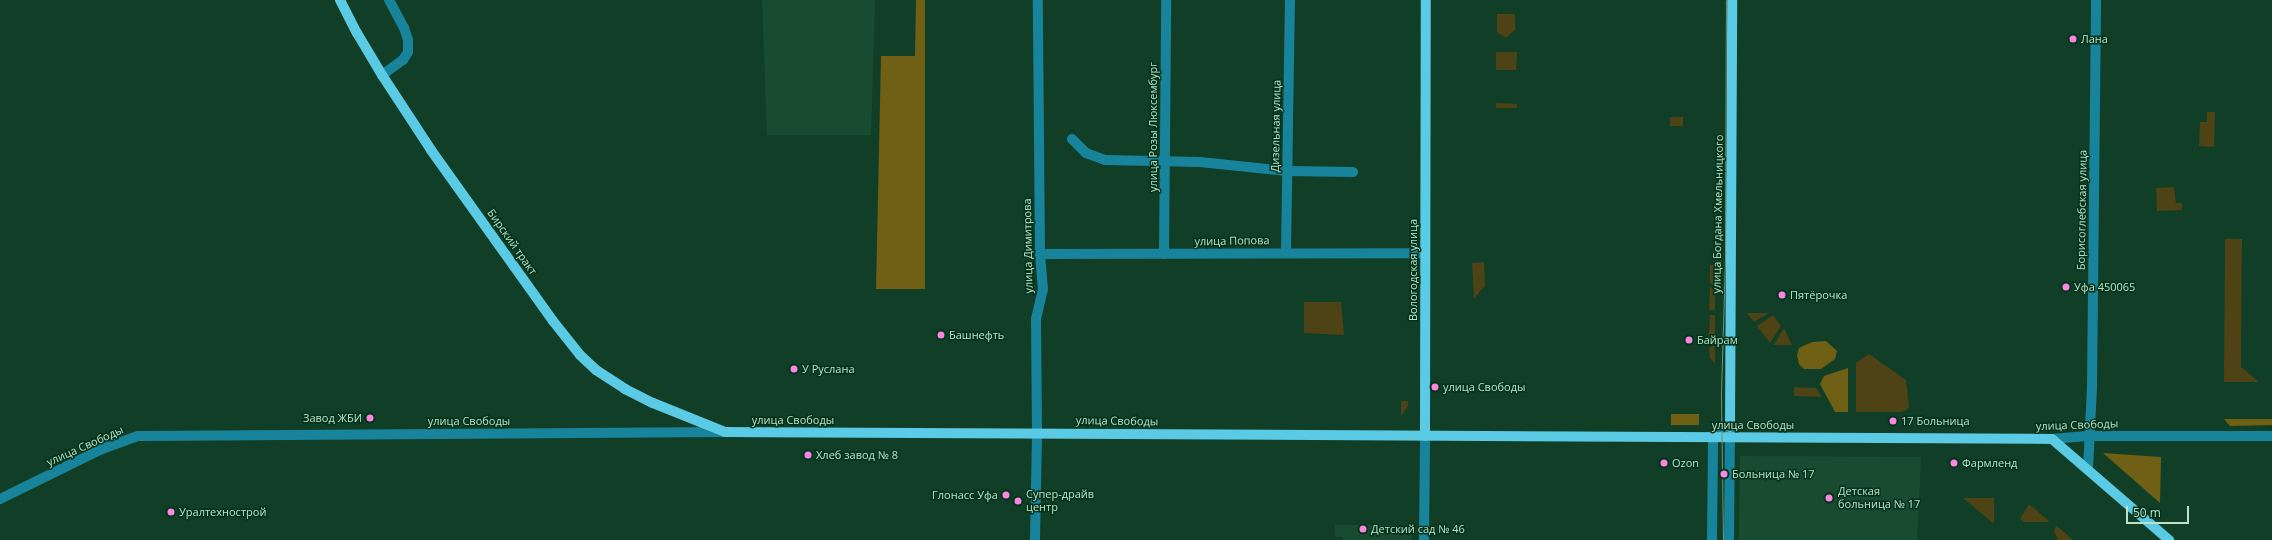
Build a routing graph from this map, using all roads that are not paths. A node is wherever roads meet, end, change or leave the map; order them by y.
1 (340, 0) edge
2 (389, 0) edge
3 (1038, 0) edge
4 (1166, 0) edge
5 (1290, 0) edge
6 (1426, 0) edge
7 (1732, 0) edge
8 (2096, 0) edge
9 (382, 74) junction
10 (1072, 140) dead end
11 (1165, 162) junction
12 (1287, 171) junction
13 (1353, 172) dead end
14 (1286, 252) junction
15 (1425, 253) junction
16 (1040, 254) junction
17 (1164, 254) junction
18 (725, 432) junction
19 (1037, 432) junction
20 (1730, 432) junction
21 (1425, 436) junction
22 (2090, 436) junction
23 (2272, 436) edge
24 (1713, 437) junction
25 (2052, 439) junction
26 (2088, 469) junction
27 (0, 499) edge
28 (1035, 540) edge
29 (1424, 540) edge
30 (1712, 540) edge
31 (1729, 540) edge
32 (2169, 540) edge

1 - 9 main road, Бирский тракт
2 - 9 street
3 - 16 street, улица Димитрова
4 - 11 street, улица Розы Люксембург
5 - 12 street, Дизельная улица
6 - 15 main road, Вологодская улица
7 - 20 main road, улица Богдана Хмельницкого
8 - 22 street, Борисоглебская улица
9 - 18 main road, Бирский тракт
10 - 11 street
11 - 12 street
11 - 17 street, улица Розы Люксембург
12 - 13 street
12 - 14 street, Дизельная улица
14 - 15 street, улица Попова
14 - 17 street, улица Попова
15 - 21 main road, Вологодская улица
16 - 17 street, улица Попова
16 - 19 street, улица Димитрова
18 - 19 main road, улица Свободы
18 - 27 street, улица Свободы
19 - 21 main road, улица Свободы
19 - 28 street, улица Димитрова
20 - 24 street
20 - 25 main road, улица Свободы
20 - 31 street
21 - 24 main road, улица Свободы
21 - 29 street, Вологодская улица
22 - 23 street, улица Свободы
22 - 25 street, улица Свободы
22 - 26 street, Борисоглебская улица
24 - 30 street
25 - 26 main road
26 - 32 main road

